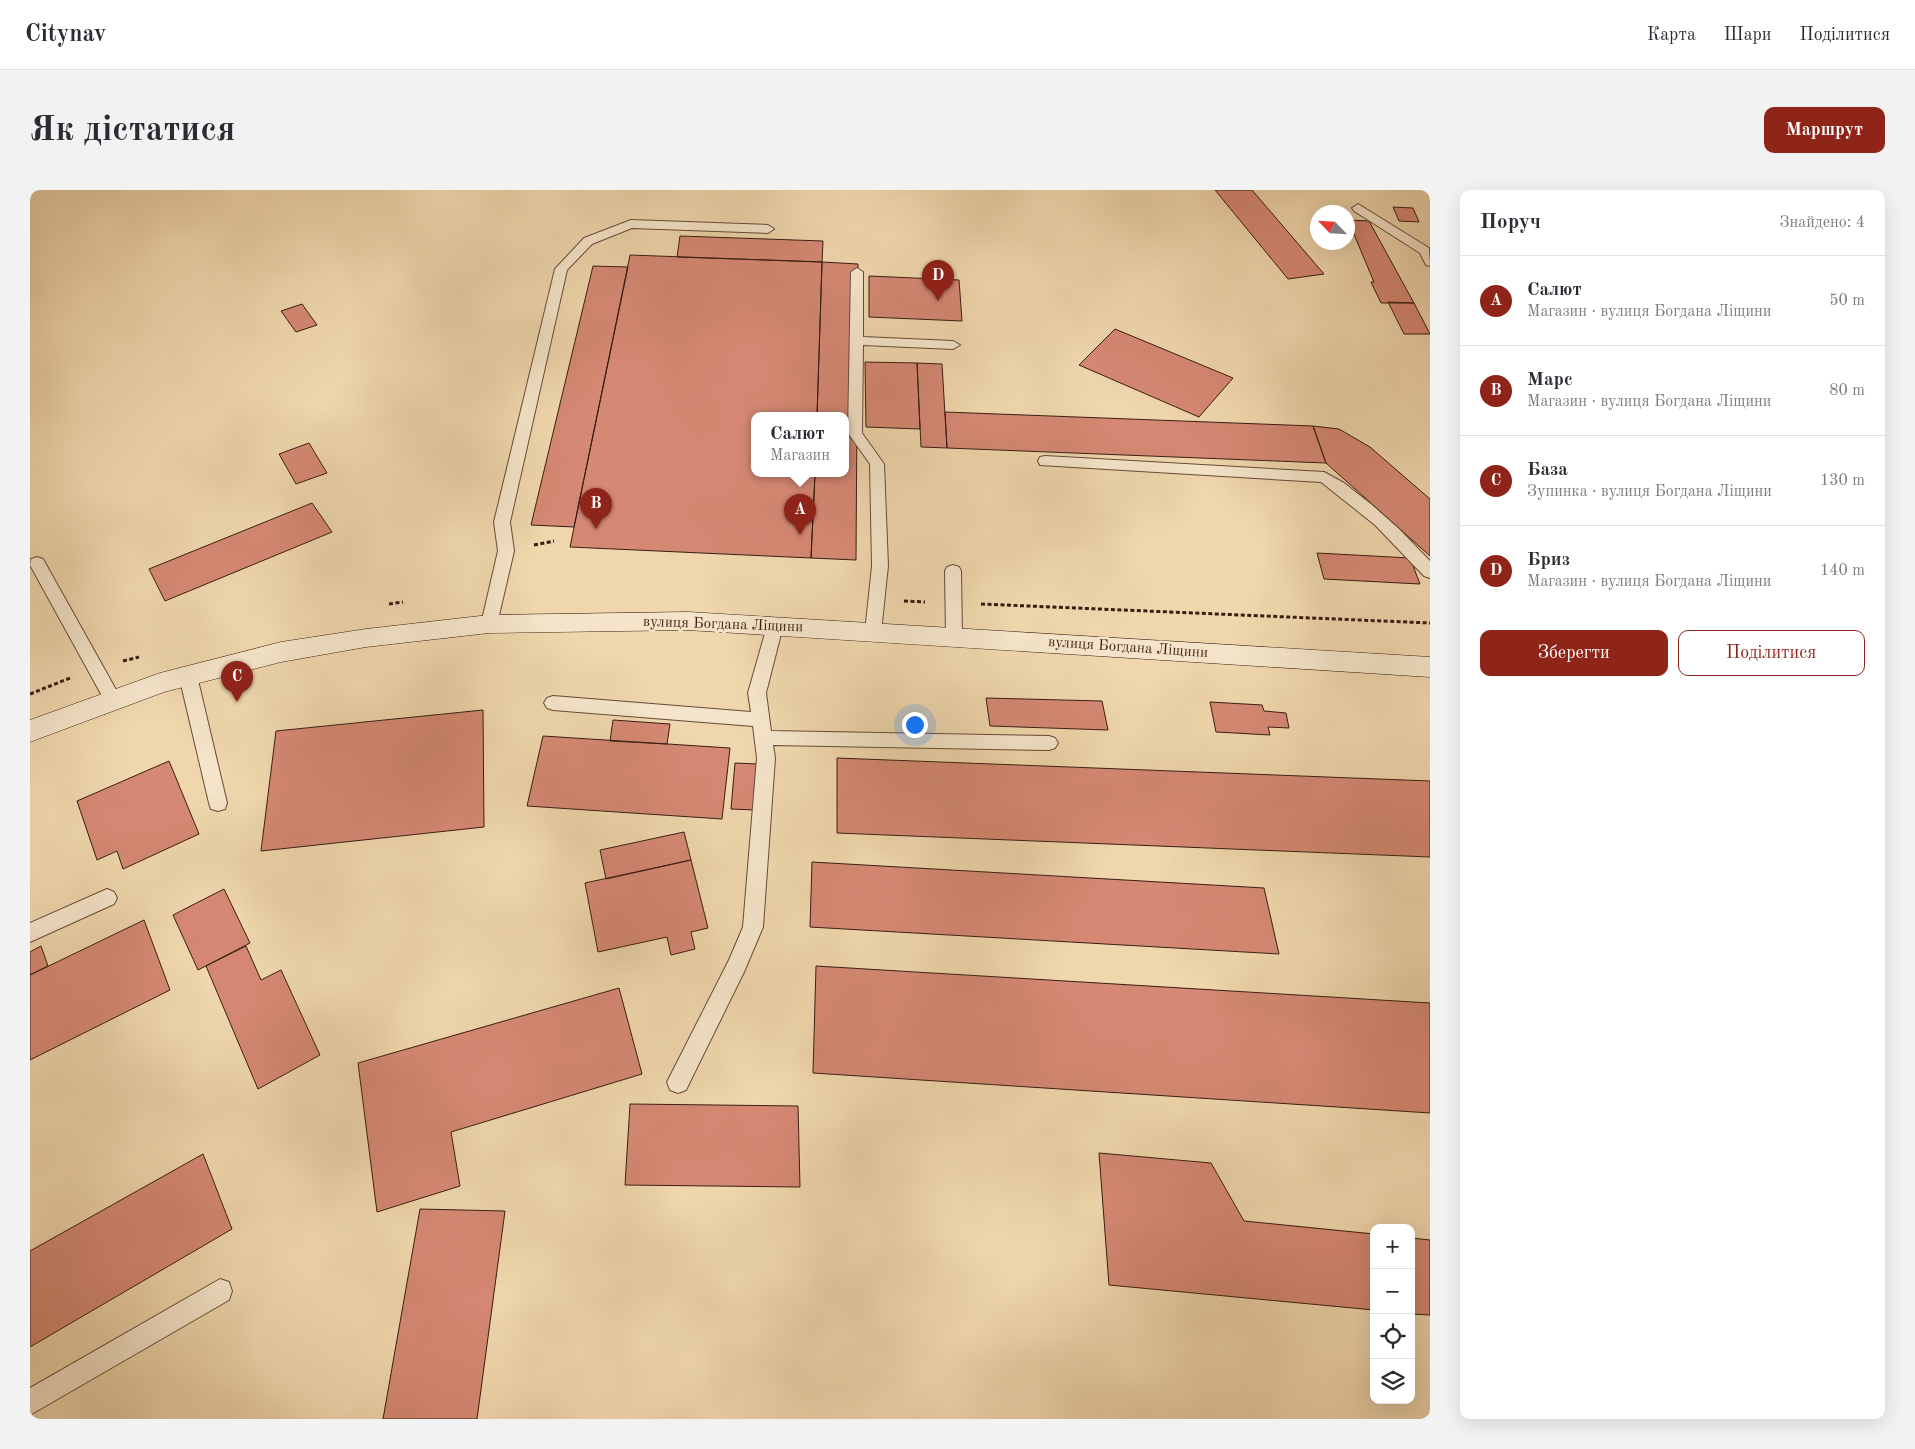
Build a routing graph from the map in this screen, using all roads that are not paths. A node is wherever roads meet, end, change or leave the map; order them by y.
1 (1358, 208) dead end
2 (768, 229) dead end
3 (1430, 262) edge
4 (857, 272) dead end
5 (856, 341) junction
6 (953, 345) dead end
7 (1045, 462) dead end
8 (37, 563) dead end
9 (953, 572) dead end
10 (1430, 572) edge
11 (489, 624) junction
12 (775, 626) junction
13 (873, 632) junction
14 (954, 637) junction
15 (1430, 667) edge
16 (188, 676) junction
17 (114, 700) junction
18 (553, 703) dead end
19 (762, 729) junction
20 (30, 731) edge
21 (1049, 743) dead end
22 (218, 803) dead end
23 (108, 898) dead end
24 (30, 934) edge
25 (678, 1082) dead end
26 (220, 1291) dead end
27 (30, 1402) edge

1 - 3 lane
2 - 11 lane
4 - 5 lane
5 - 6 lane
5 - 13 lane
7 - 10 lane
8 - 17 lane
9 - 14 lane
11 - 12 main road, вулиця Богдана Ліщини
11 - 16 main road, вулиця Богдана Ліщини
12 - 13 main road, вулиця Богдана Ліщини
12 - 19 lane
13 - 14 main road, вулиця Богдана Ліщини
14 - 15 main road, вулиця Богдана Ліщини
16 - 17 main road, вулиця Богдана Ліщини
16 - 22 lane
17 - 20 main road, вулиця Богдана Ліщини
18 - 19 lane
19 - 21 lane
19 - 25 lane
23 - 24 lane
26 - 27 lane

